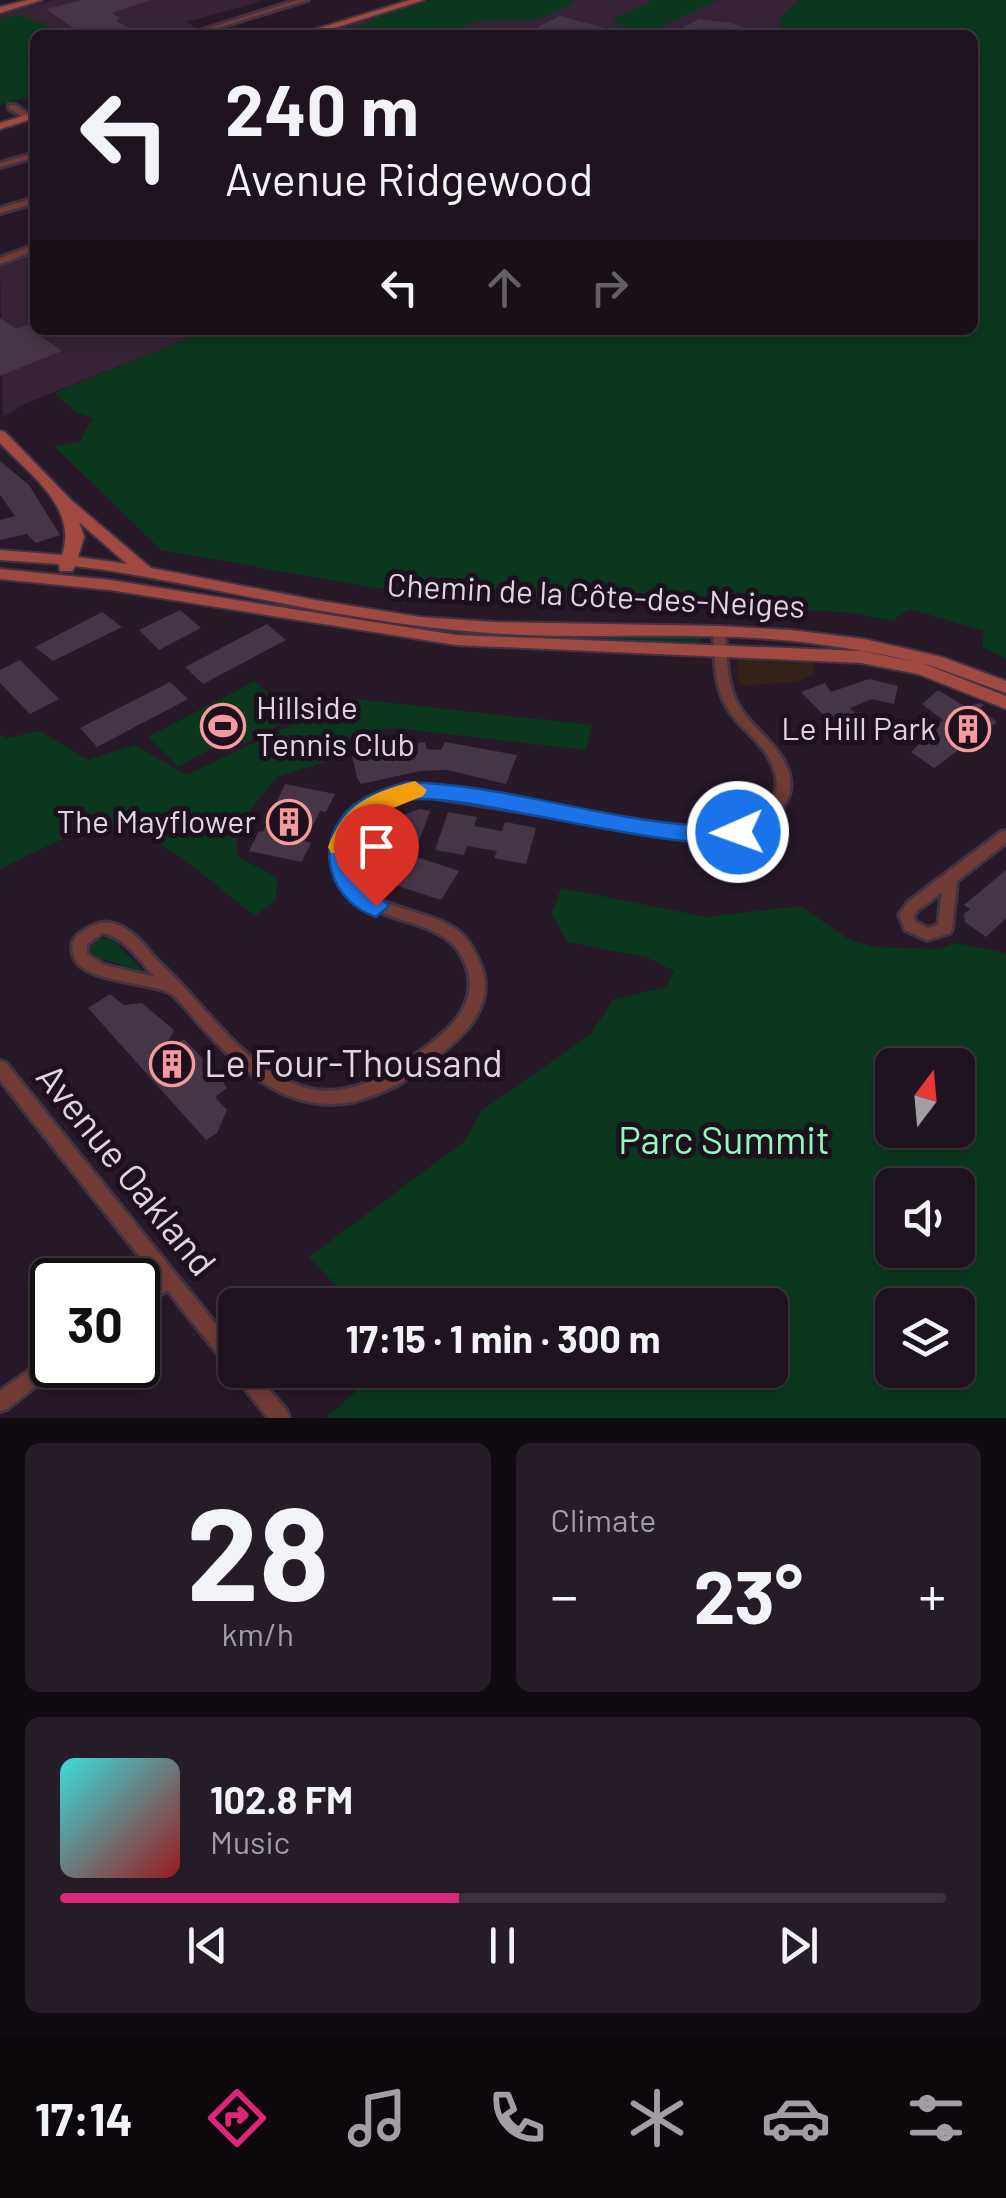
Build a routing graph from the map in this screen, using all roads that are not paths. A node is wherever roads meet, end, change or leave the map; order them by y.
1 (38, 0) edge
2 (264, 0) edge
3 (305, 0) edge
4 (420, 0) edge
5 (282, 8) junction
6 (0, 10) edge
7 (193, 24) dead end
8 (206, 30) joint
9 (319, 30) edge
10 (12, 107) dead end
11 (30, 116) edge
12 (30, 119) edge
13 (0, 126) edge
14 (30, 156) edge
15 (0, 166) edge
16 (30, 202) edge
17 (0, 211) edge
18 (30, 250) edge
19 (0, 261) edge
20 (0, 435) edge
21 (6, 451) edge
22 (66, 503) junction
23 (0, 555) edge
24 (70, 560) junction
25 (0, 574) edge
26 (150, 574) junction
27 (60, 579) junction
28 (720, 640) junction
29 (1006, 686) edge
30 (1006, 703) edge
31 (1006, 836) edge
32 (950, 881) dead end
33 (176, 988) junction
34 (0, 1068) edge
35 (168, 1279) junction
36 (160, 1285) edge
37 (218, 1341) edge
38 (30, 1380) edge
39 (256, 1388) edge
40 (0, 1402) edge
41 (280, 1418) edge

1 - 6 main road
2 - 5 street
3 - 5 street
4 - 9 main road
5 - 8 street
7 - 8 street
10 - 11 street
12 - 13 main road
14 - 15 street
16 - 17 street
18 - 19 street
20 - 21 main road
21 - 22 main road
22 - 24 main road
22 - 26 main road
23 - 24 main road, Chemin de la Côte-des-Neiges
24 - 26 main road, Chemin de la Côte-des-Neiges
24 - 27 main road
25 - 27 main road, Chemin de la Côte-des-Neiges
26 - 28 main road, Chemin de la Côte-des-Neiges
27 - 28 main road, Chemin de la Côte-des-Neiges
28 - 29 main road, Chemin de la Côte-des-Neiges
28 - 30 main road, Chemin de la Côte-des-Neiges
28 - 33 street
31 - 32 street
33 - 33 street
34 - 35 street, Avenue Oakland
35 - 36 street
35 - 37 street, Avenue Oakland
38 - 40 street
39 - 41 street

